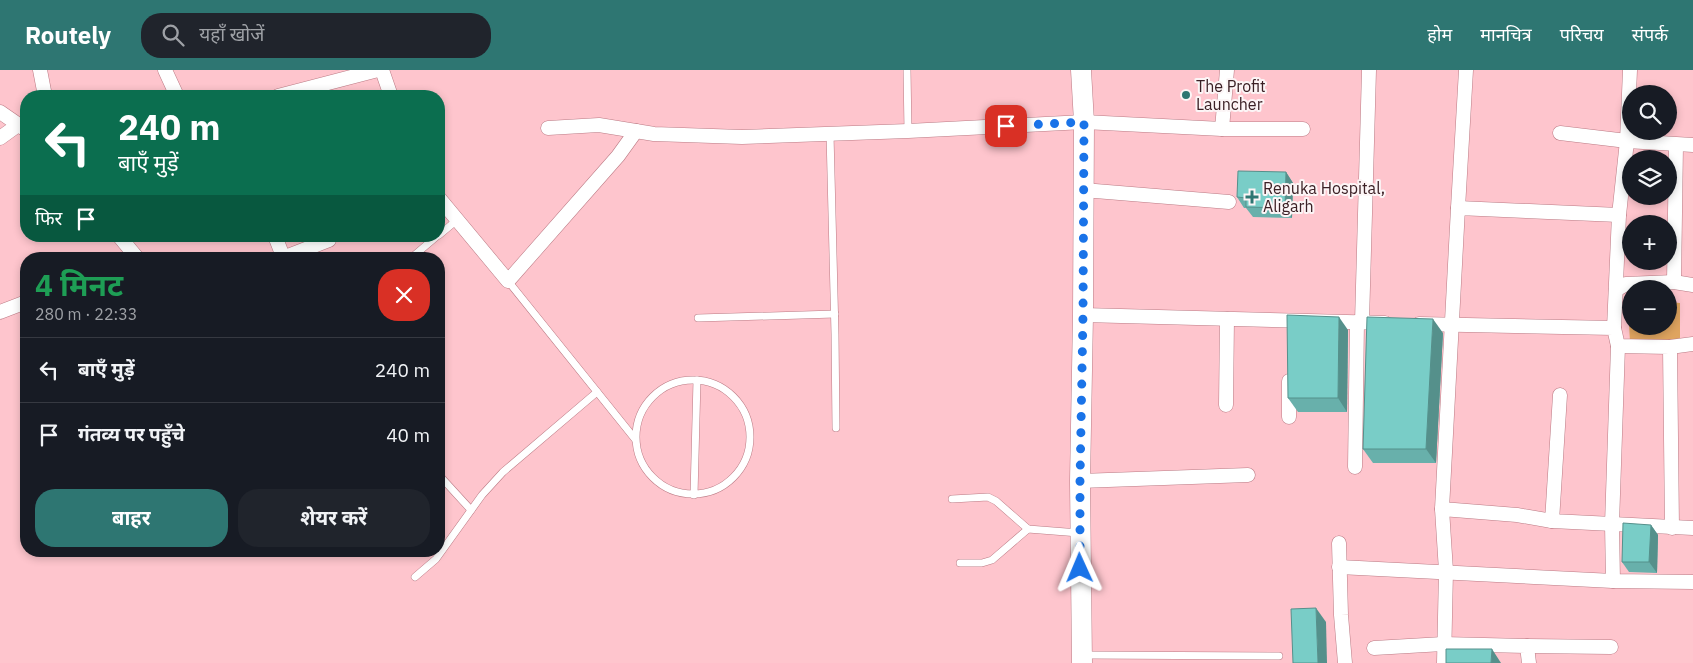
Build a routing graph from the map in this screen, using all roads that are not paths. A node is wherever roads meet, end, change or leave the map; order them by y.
1 (40, 70) edge
2 (165, 70) edge
3 (378, 70) edge
4 (382, 70) edge
5 (907, 70) edge
6 (1081, 70) edge
7 (1227, 70) edge
8 (1369, 70) edge
9 (1466, 70) edge
10 (1630, 70) edge
11 (44, 90) edge
12 (174, 90) edge
13 (301, 90) edge
14 (389, 90) edge
15 (0, 112) edge
16 (1084, 122) junction
17 (20, 126) edge
18 (20, 128) edge
19 (548, 128) dead end
20 (1222, 129) junction
21 (1303, 129) dead end
22 (636, 131) junction
23 (908, 132) junction
24 (1560, 133) dead end
25 (830, 134) junction
26 (0, 138) edge
27 (1626, 141) junction
28 (1676, 145) junction
29 (1693, 146) edge
30 (1083, 190) junction
31 (1229, 202) dead end
32 (445, 205) edge
33 (1458, 208) junction
34 (1619, 214) junction
35 (457, 220) junction
36 (445, 230) edge
37 (124, 242) edge
38 (325, 242) edge
39 (431, 242) edge
40 (132, 252) edge
41 (299, 252) edge
42 (419, 252) edge
43 (1674, 280) edge
44 (508, 281) junction
45 (1677, 282) edge
46 (1693, 284) edge
47 (1622, 286) edge
48 (1616, 290) junction
49 (20, 304) edge
50 (0, 312) edge
51 (835, 314) junction
52 (1083, 315) junction
53 (698, 318) dead end
54 (1227, 319) junction
55 (1359, 322) junction
56 (1451, 324) junction
57 (1614, 328) junction
58 (1693, 344) edge
59 (1618, 346) junction
60 (1670, 346) junction
61 (1288, 369) edge
62 (697, 380) junction
63 (597, 392) junction
64 (1560, 395) dead end
65 (1226, 405) dead end
66 (1289, 417) dead end
67 (836, 428) dead end
68 (635, 439) junction
69 (1355, 467) dead end
70 (1248, 475) dead end
71 (1080, 481) junction
72 (445, 482) edge
73 (694, 495) junction
74 (952, 499) dead end
75 (1442, 509) junction
76 (470, 510) junction
77 (1552, 521) junction
78 (1612, 524) junction
79 (1672, 528) junction
80 (1693, 528) edge
81 (1028, 529) junction
82 (1080, 533) junction
83 (1339, 543) dead end
84 (445, 545) edge
85 (437, 557) edge
86 (960, 563) dead end
87 (1339, 567) junction
88 (1446, 571) junction
89 (415, 577) dead end
90 (1613, 581) junction
91 (1693, 582) edge
92 (1444, 644) junction
93 (1528, 646) junction
94 (1611, 647) dead end
95 (1374, 648) dead end
96 (1278, 656) dead end
97 (1082, 659) edge
98 (1345, 663) edge
99 (1444, 663) edge
100 (1529, 663) edge

1 - 11 street
2 - 12 street
3 - 13 street
4 - 14 street
5 - 23 lane
6 - 16 street
7 - 20 street
8 - 55 street
9 - 33 street
10 - 27 street
15 - 17 street
16 - 20 street
16 - 23 street
16 - 30 street
18 - 26 street
19 - 22 street
20 - 21 street
22 - 25 street
22 - 44 street
23 - 25 street
24 - 27 street
25 - 51 lane
27 - 28 street
27 - 34 street
28 - 29 street
28 - 43 street
30 - 31 street
30 - 52 street
32 - 35 street
33 - 34 street
33 - 56 street
34 - 48 street
35 - 36 lane
35 - 44 street
37 - 40 street
38 - 41 street
39 - 42 lane
44 - 63 lane
45 - 46 street
47 - 48 street
48 - 57 street
49 - 50 street
51 - 53 lane
51 - 67 lane
52 - 54 street
52 - 71 street
54 - 55 street
54 - 65 street
55 - 56 street
55 - 69 street
56 - 57 street
56 - 75 street
57 - 59 street
58 - 60 street
59 - 60 street
59 - 78 street
60 - 79 street
61 - 66 street
62 - 68 lane
62 - 73 lane
62 - 73 lane
63 - 68 lane
63 - 76 lane
64 - 77 street
68 - 73 lane
70 - 71 street
71 - 82 street
72 - 76 lane
74 - 81 lane
75 - 77 street
75 - 88 street
76 - 84 lane
77 - 78 street
78 - 79 street
78 - 90 street
79 - 80 street
81 - 82 lane
81 - 86 lane
82 - 97 street
83 - 87 street
85 - 89 lane
87 - 88 street
87 - 98 street
88 - 90 street
88 - 92 street
90 - 91 street
92 - 93 street
92 - 95 street
92 - 99 street
93 - 94 street
93 - 100 street
96 - 97 lane

